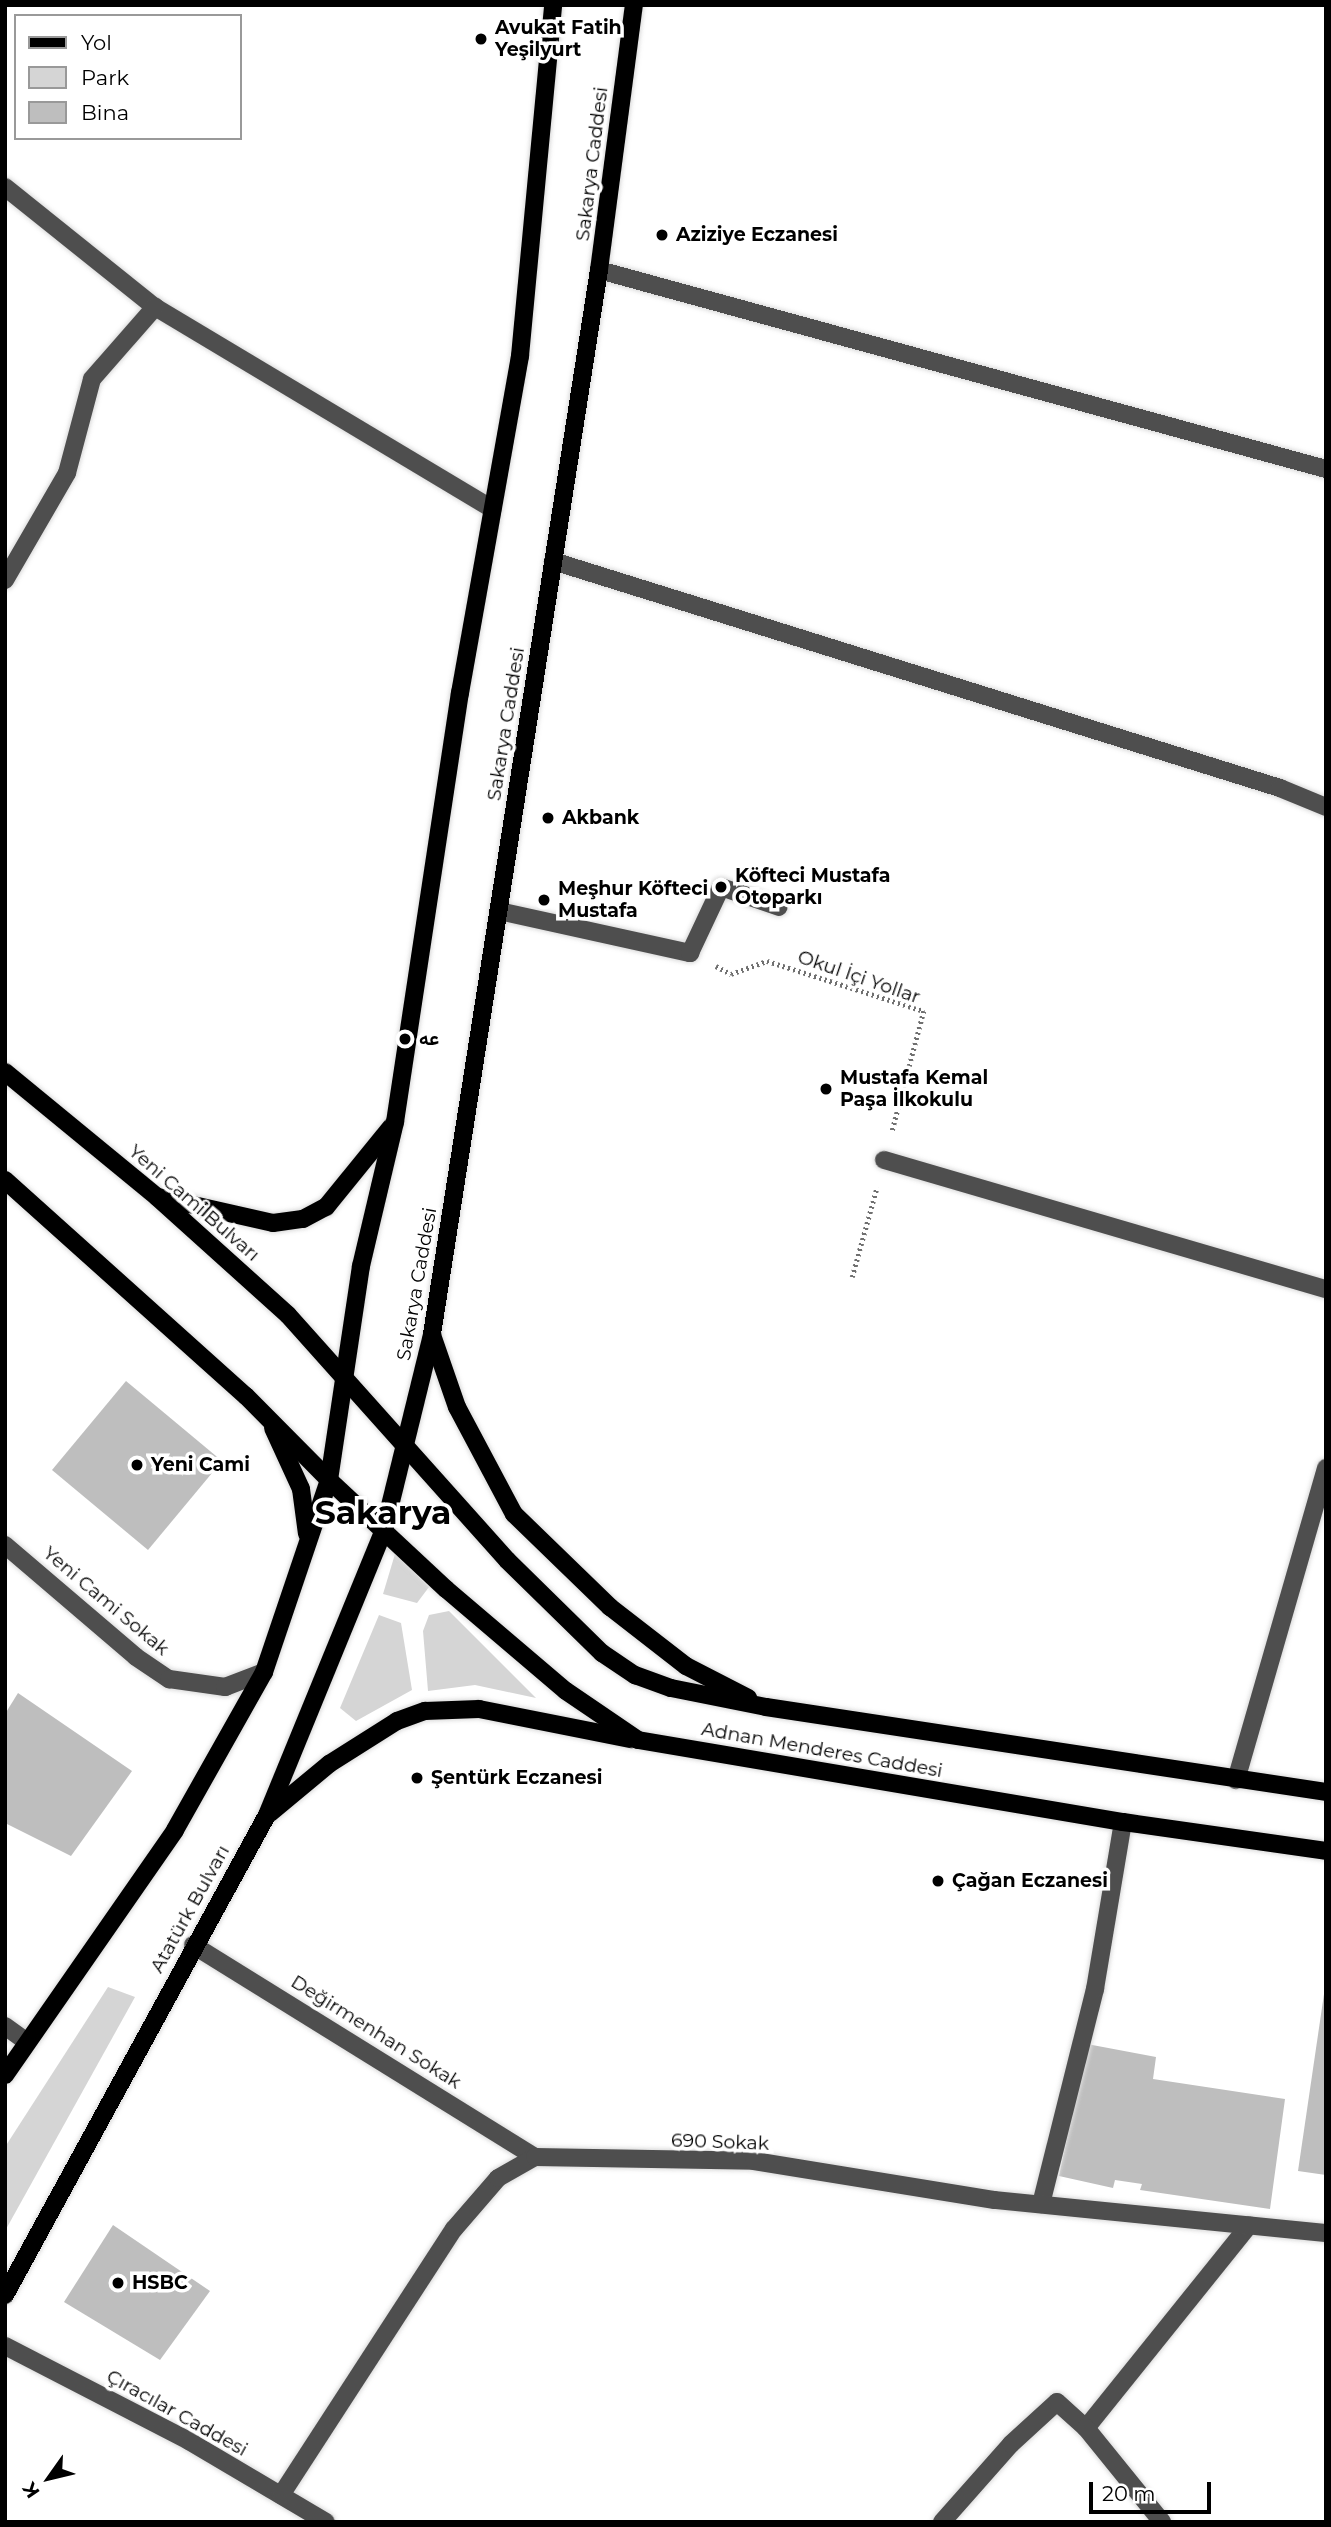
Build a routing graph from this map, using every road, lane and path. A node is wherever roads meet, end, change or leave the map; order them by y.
1 (552, 5) edge
2 (634, 5) edge
3 (5, 187) edge
4 (599, 270) junction
5 (155, 307) junction
6 (1326, 469) edge
7 (492, 509) junction
8 (553, 561) junction
9 (5, 580) edge
10 (1326, 807) edge
11 (779, 907) dead end
12 (499, 911) junction
13 (690, 953) junction
14 (5, 1072) edge
15 (395, 1122) junction
16 (884, 1160) junction
17 (5, 1180) edge
18 (157, 1197) junction
19 (852, 1277) dead end
20 (1326, 1289) edge
21 (432, 1335) junction
22 (345, 1378) junction
23 (267, 1416) junction
24 (406, 1447) junction
25 (1326, 1468) edge
26 (328, 1480) junction
27 (384, 1530) junction
28 (5, 1545) edge
29 (307, 1547) junction
30 (264, 1672) junction
31 (766, 1707) junction
32 (638, 1740) junction
33 (1237, 1780) junction
34 (1326, 1792) edge
35 (267, 1815) junction
36 (1123, 1822) junction
37 (1326, 1851) edge
38 (193, 1945) junction
39 (5, 2026) edge
40 (27, 2042) junction
41 (5, 2076) edge
42 (535, 2157) junction
43 (1041, 2204) junction
44 (1249, 2225) junction
45 (1326, 2234) edge
46 (5, 2295) edge
47 (5, 2346) edge
48 (1086, 2428) junction
49 (281, 2495) junction
50 (326, 2522) edge
51 (942, 2522) edge
52 (1162, 2522) edge

1 - 7 main road
2 - 4 main road, Sakarya Caddesi
3 - 5 street
4 - 6 street
4 - 8 main road, Sakarya Caddesi
5 - 7 street
5 - 9 street
7 - 15 main road
8 - 10 street
8 - 12 main road, Sakarya Caddesi
11 - 13 street
12 - 13 street
12 - 21 main road, Sakarya Caddesi
13 - 16 path, Okul İçi Yollar
14 - 18 main road, Yeni Cami Bulvarı
15 - 18 main road
15 - 22 main road
16 - 19 path, Okul İçi Yollar
16 - 20 street
17 - 23 main road
18 - 22 main road, Yeni Cami Bulvarı
21 - 24 main road, Sakarya Caddesi
21 - 31 main road
22 - 24 main road, Yeni Cami Bulvarı
22 - 26 main road
23 - 26 main road
23 - 29 main road
24 - 27 main road, Sakarya Caddesi
24 - 31 main road, Adnan Menderes Caddesi
25 - 33 street
26 - 27 main road, Adnan Menderes Caddesi
26 - 29 main road
27 - 32 main road, Adnan Menderes Caddesi
27 - 35 main road, Atatürk Bulvarı
28 - 30 street, Yeni Cami Sokak
29 - 30 main road
30 - 40 main road
31 - 33 main road, Adnan Menderes Caddesi
32 - 35 main road
32 - 36 main road, Adnan Menderes Caddesi
33 - 34 main road, Adnan Menderes Caddesi
35 - 38 main road, Atatürk Bulvarı
36 - 37 main road, Adnan Menderes Caddesi
36 - 43 street
38 - 42 street, Değirmenhan Sokak
38 - 46 main road, Atatürk Bulvarı
39 - 40 street
40 - 41 main road
42 - 43 street, 690 Sokak
42 - 49 street
43 - 44 street, 690 Sokak
44 - 45 street, 690 Sokak
44 - 48 street
47 - 49 street, Çıracılar Caddesi
48 - 51 street
48 - 52 street
49 - 50 street, Çıracılar Caddesi

